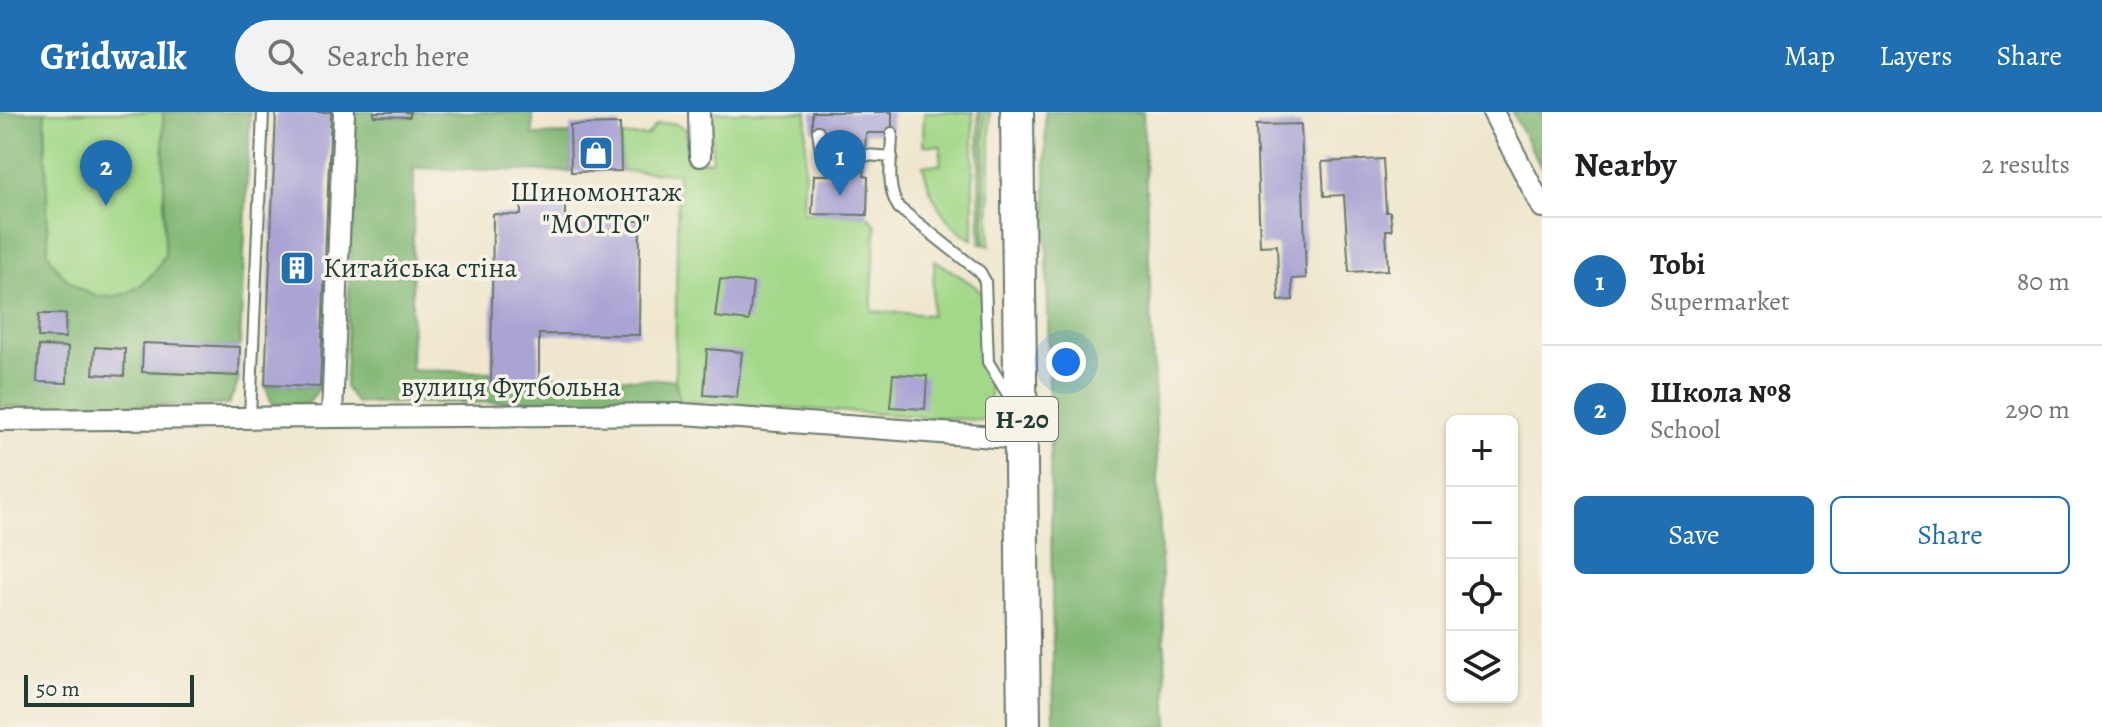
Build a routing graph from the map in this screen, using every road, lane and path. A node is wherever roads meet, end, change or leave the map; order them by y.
1 (263, 112) edge
2 (344, 112) edge
3 (699, 112) edge
4 (1017, 112) edge
5 (1493, 112) edge
6 (818, 131) dead end
7 (892, 133) dead end
8 (833, 154) dead end
9 (866, 155) dead end
10 (700, 156) dead end
11 (892, 157) junction
12 (1542, 207) edge
13 (332, 416) junction
14 (250, 417) junction
15 (0, 420) edge
16 (1022, 428) junction
17 (1024, 727) edge

1 - 14 lane
2 - 13 street
3 - 10 street
4 - 16 main road, Н-20
5 - 12 street
6 - 8 lane
7 - 11 lane
9 - 11 lane
11 - 16 lane
13 - 14 street, вулиця Футбольна
13 - 16 street, вулиця Футбольна
14 - 15 street, вулиця Футбольна
16 - 17 main road, Н-20

